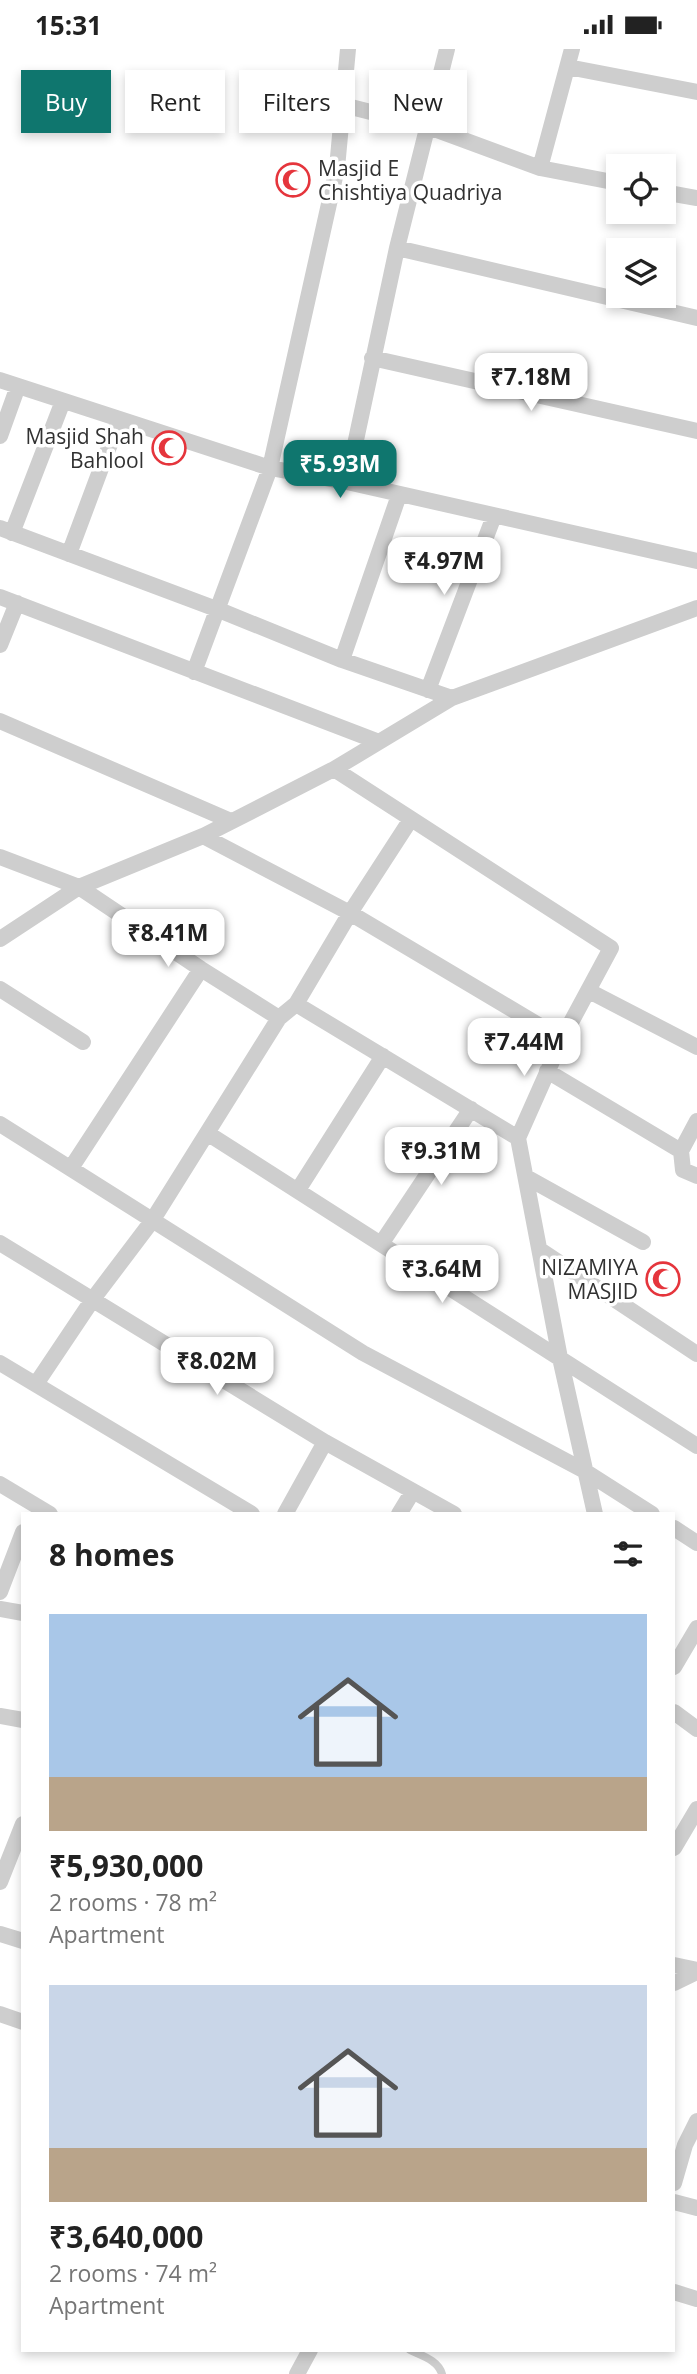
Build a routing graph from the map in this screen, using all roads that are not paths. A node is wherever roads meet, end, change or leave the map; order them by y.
1 (348, 49) edge
2 (447, 49) edge
3 (572, 49) edge
4 (568, 67) junction
5 (346, 70) edge
6 (441, 70) edge
7 (697, 92) edge
8 (340, 133) edge
9 (424, 133) edge
10 (445, 133) edge
11 (540, 168) junction
12 (606, 181) edge
13 (676, 194) edge
14 (697, 198) edge
15 (397, 248) junction
16 (697, 318) edge
17 (372, 358) junction
18 (0, 380) edge
19 (18, 386) junction
20 (63, 401) junction
21 (119, 420) junction
22 (697, 431) edge
23 (0, 436) edge
24 (270, 468) junction
25 (347, 482) junction
26 (399, 495) junction
27 (494, 516) junction
28 (6, 530) edge
29 (69, 554) junction
30 (697, 561) edge
31 (0, 597) edge
32 (17, 603) junction
33 (697, 608) edge
34 (219, 610) junction
35 (0, 645) edge
36 (342, 660) junction
37 (194, 672) junction
38 (428, 690) junction
39 (452, 698) junction
40 (0, 721) edge
41 (379, 742) junction
42 (334, 769) junction
43 (411, 819) junction
44 (232, 821) junction
45 (203, 837) junction
46 (0, 857) edge
47 (79, 887) junction
48 (350, 913) junction
49 (0, 939) edge
50 (201, 969) junction
51 (0, 989) edge
52 (589, 991) junction
53 (296, 1003) junction
54 (279, 1018) junction
55 (562, 1039) junction
56 (83, 1042) dead end
57 (697, 1047) edge
58 (383, 1056) junction
59 (547, 1071) junction
60 (471, 1109) junction
61 (697, 1121) edge
62 (0, 1124) edge
63 (207, 1133) junction
64 (518, 1138) junction
65 (681, 1151) junction
66 (71, 1168) junction
67 (697, 1176) edge
68 (526, 1177) junction
69 (298, 1190) junction
70 (152, 1221) junction
71 (0, 1243) edge
72 (643, 1243) dead end
73 (380, 1244) junction
74 (540, 1250) junction
75 (93, 1299) junction
76 (697, 1354) edge
77 (560, 1358) junction
78 (0, 1363) edge
79 (36, 1384) junction
80 (325, 1442) junction
81 (697, 1446) edge
82 (583, 1470) junction
83 (0, 1484) edge
84 (413, 1491) junction
85 (31, 1509) edge
86 (249, 1512) edge
87 (286, 1512) edge
88 (399, 1512) edge
89 (450, 1512) edge
90 (594, 1512) edge
91 (649, 1512) edge
92 (675, 1529) edge
93 (21, 1537) edge
94 (697, 1543) edge
95 (0, 1592) edge
96 (0, 1609) edge
97 (21, 1613) edge
98 (697, 1628) edge
99 (675, 1665) edge
100 (675, 1713) edge
101 (0, 1716) edge
102 (21, 1720) edge
103 (697, 1729) edge
104 (697, 1809) edge
105 (21, 1828) edge
106 (675, 1846) edge
107 (0, 1882) edge
108 (0, 1934) edge
109 (21, 1940) edge
110 (675, 1965) edge
111 (697, 1971) edge
112 (675, 1982) edge
113 (0, 2014) edge
114 (21, 2021) edge
115 (697, 2120) edge
116 (675, 2179) edge
117 (675, 2202) edge
118 (697, 2208) edge
119 (675, 2292) edge
120 (697, 2299) edge
121 (309, 2352) edge
122 (414, 2352) edge
123 (297, 2374) edge
124 (442, 2374) edge

1 - 5 street
2 - 6 street
3 - 4 street
4 - 7 street
4 - 11 street
8 - 24 street
9 - 15 street
10 - 11 street
11 - 12 street
13 - 14 street
15 - 16 street
15 - 17 street
17 - 22 street
17 - 25 street
18 - 19 street
19 - 20 street
19 - 23 street
20 - 21 street
20 - 28 street
21 - 24 street
21 - 29 street
24 - 25 street
24 - 34 street
25 - 26 street
26 - 27 street
26 - 36 street
27 - 30 street
27 - 38 street
28 - 29 street
29 - 34 street
31 - 32 street
32 - 35 street
32 - 37 street
33 - 39 street
34 - 36 street
34 - 37 street
36 - 38 street
37 - 41 street
38 - 39 street
39 - 41 street
40 - 44 street
41 - 42 street
42 - 43 street
42 - 44 street
43 - 48 street
43 - 52 street
44 - 45 street
45 - 47 street
45 - 48 street
46 - 47 street
47 - 49 street
47 - 50 street
48 - 53 street
48 - 55 street
50 - 54 street
50 - 66 street
51 - 56 street
52 - 55 street
52 - 57 street
53 - 54 street
53 - 58 street
54 - 63 street
55 - 59 street
58 - 60 street
58 - 69 street
59 - 64 street
59 - 65 street
60 - 64 street
60 - 73 street
61 - 65 street
62 - 66 street
63 - 69 street
63 - 70 street
64 - 68 street
65 - 67 street
66 - 70 street
68 - 72 street
68 - 74 street
69 - 73 street
70 - 75 street
70 - 82 street
71 - 75 street
73 - 77 street
74 - 76 street
74 - 77 street
75 - 79 street
75 - 80 street
77 - 81 street
77 - 82 street
78 - 79 street
79 - 86 street
80 - 84 street
80 - 87 street
82 - 90 street
82 - 91 street
83 - 85 street
84 - 88 street
84 - 89 street
92 - 94 street
93 - 95 street
96 - 97 street
98 - 99 street
100 - 103 street
101 - 102 street
104 - 106 street
105 - 107 street
108 - 109 street
110 - 111 street
111 - 112 street
113 - 114 street
115 - 116 street
117 - 118 street
119 - 120 street
121 - 123 street
122 - 124 lane

